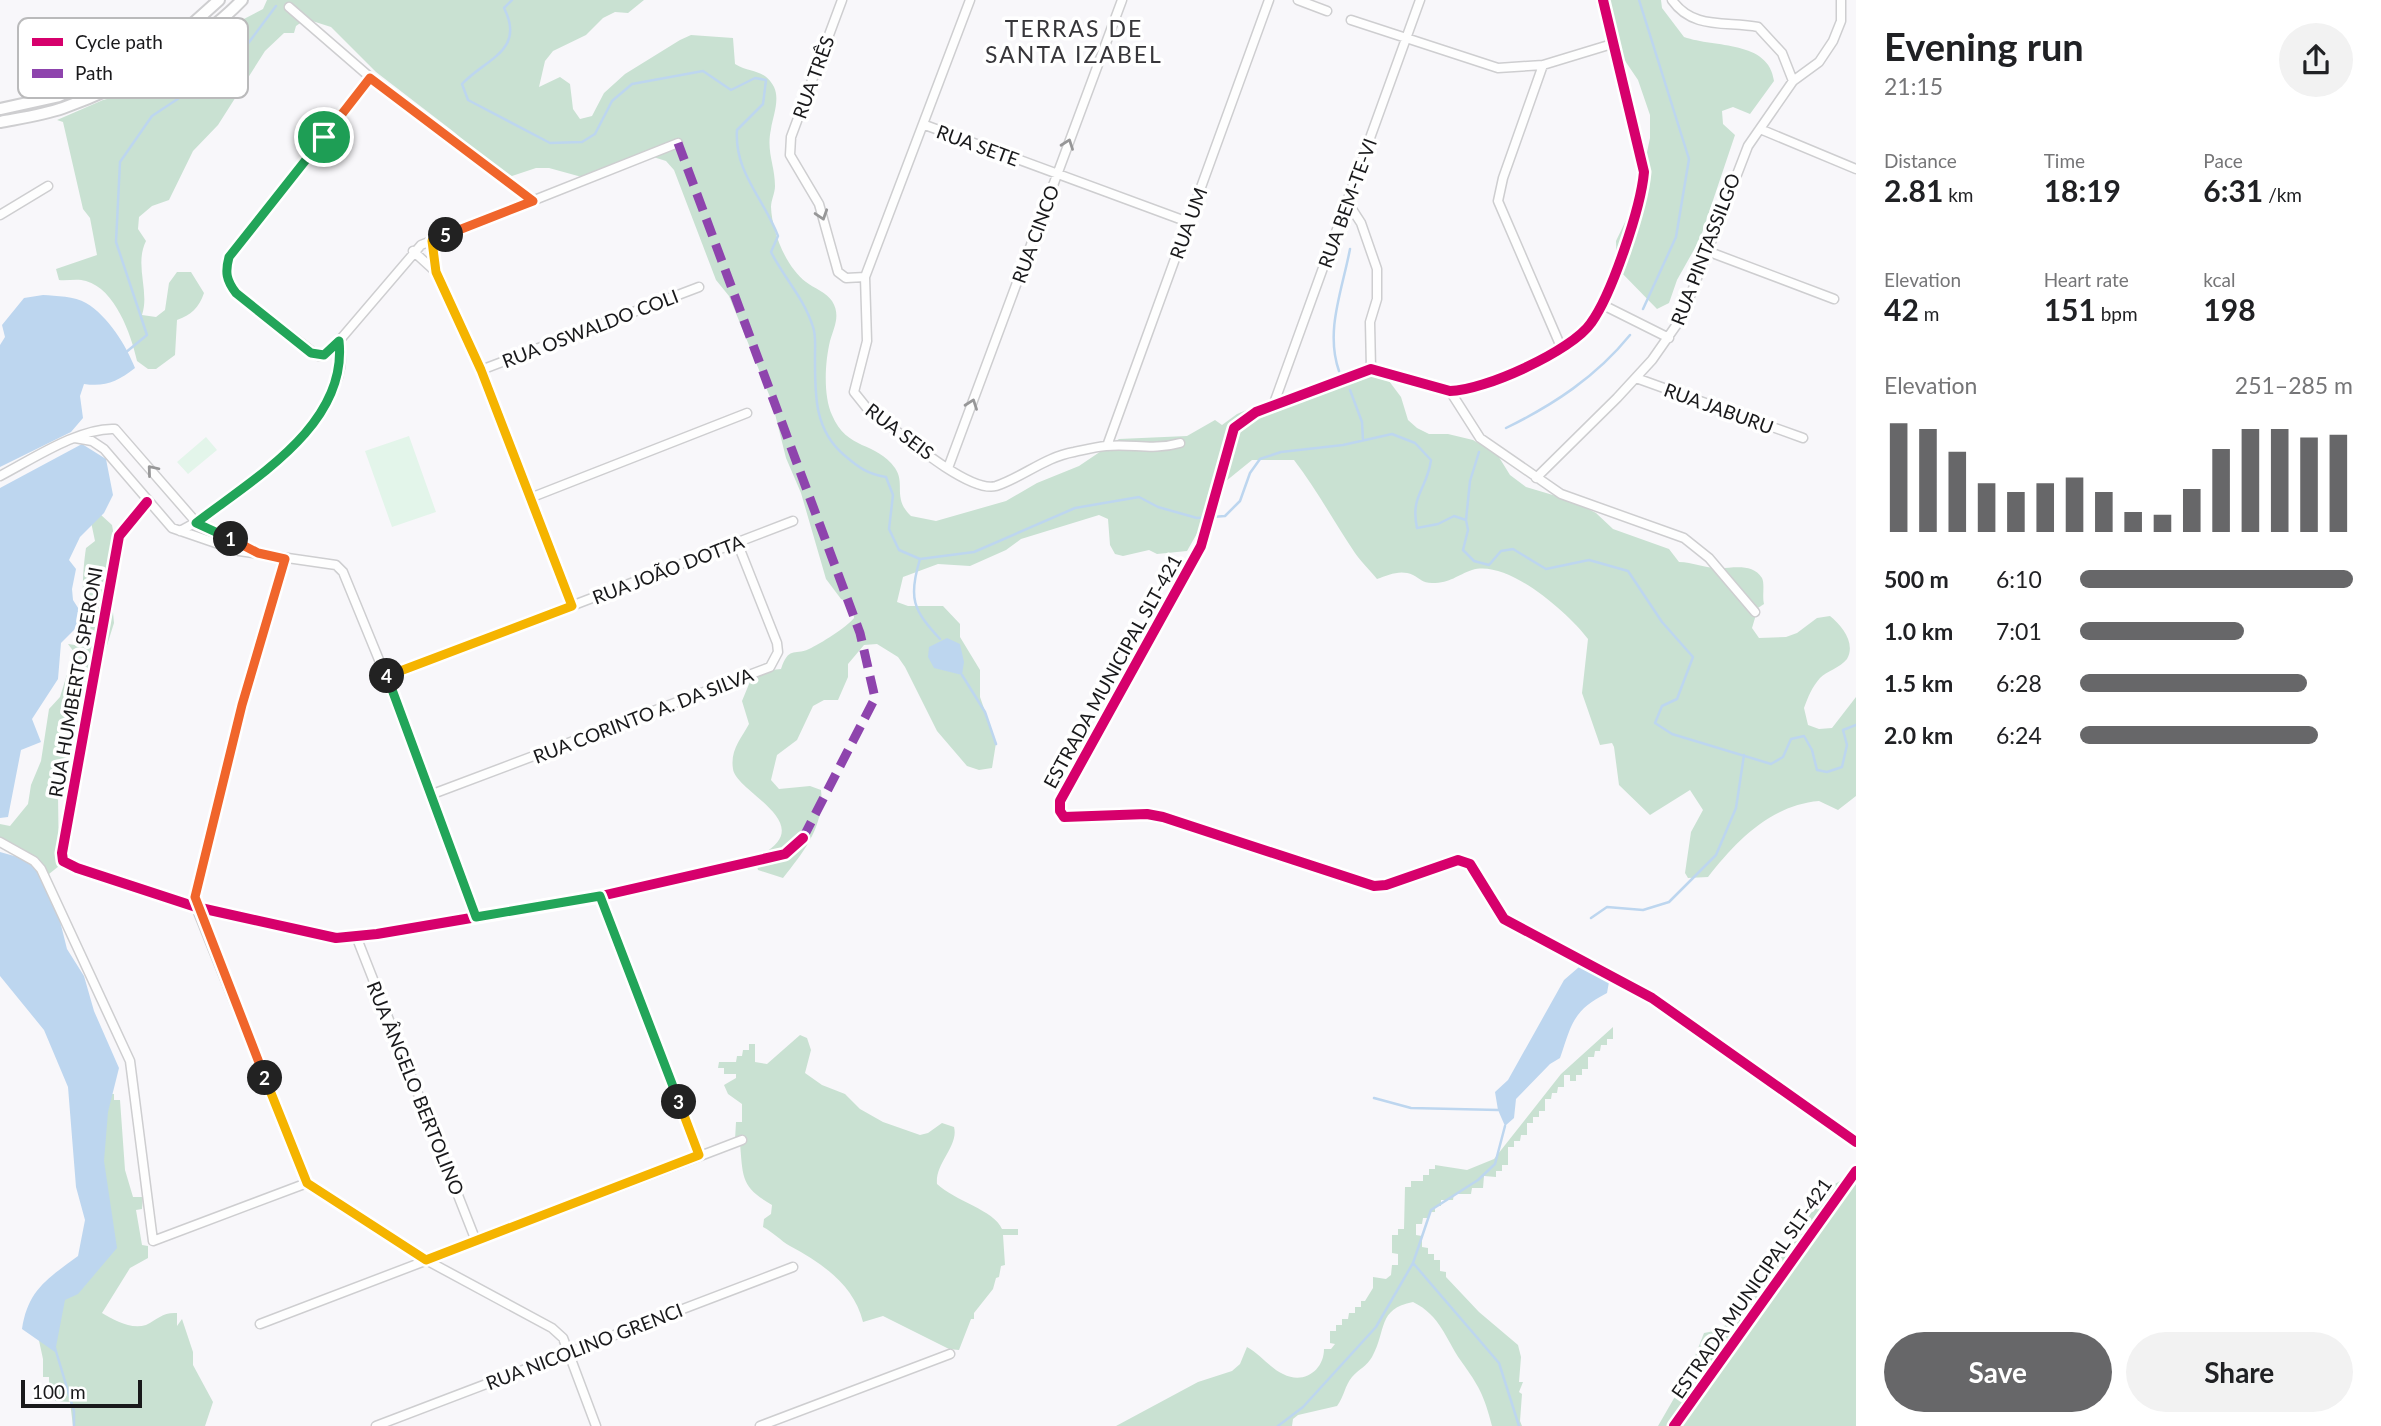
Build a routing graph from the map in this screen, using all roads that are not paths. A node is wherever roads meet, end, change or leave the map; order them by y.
1 (219, 0) edge
2 (243, 0) edge
3 (842, 0) edge
4 (970, 0) edge
5 (1122, 0) edge
6 (1269, 0) edge
7 (1298, 0) edge
8 (1420, 0) edge
9 (1603, 0) edge
10 (1672, 0) edge
11 (1841, 0) edge
12 (289, 8) dead end
13 (1328, 11) dead end
14 (199, 18) edge
15 (225, 18) edge
16 (1351, 20) dead end
17 (1406, 38) junction
18 (1612, 44) junction
19 (1543, 65) junction
20 (370, 78) junction
21 (1793, 81) junction
22 (50, 98) edge
23 (87, 98) edge
24 (0, 109) edge
25 (0, 122) edge
26 (925, 125) junction
27 (1760, 129) junction
28 (678, 143) dead end
29 (1856, 169) edge
30 (1057, 174) junction
31 (48, 186) dead end
32 (533, 201) junction
33 (1348, 203) junction
34 (0, 215) edge
35 (1188, 222) junction
36 (432, 241) junction
37 (414, 251) junction
38 (1707, 251) junction
39 (436, 272) junction
40 (865, 277) junction
41 (699, 287) dead end
42 (1834, 299) dead end
43 (1601, 304) junction
44 (1669, 338) junction
45 (339, 341) junction
46 (1561, 347) junction
47 (1371, 369) junction
48 (481, 370) junction
49 (1636, 378) junction
50 (1450, 391) junction
51 (1273, 406) junction
52 (747, 413) dead end
53 (75, 438) junction
54 (1803, 438) dead end
55 (1180, 443) dead end
56 (1107, 446) junction
57 (948, 468) junction
58 (0, 476) edge
59 (1536, 478) junction
60 (530, 498) junction
61 (147, 502) junction
62 (793, 521) dead end
63 (196, 523) junction
64 (180, 531) junction
65 (737, 542) junction
66 (258, 553) junction
67 (285, 559) junction
68 (572, 606) junction
69 (1755, 612) dead end
70 (386, 677) junction
71 (430, 795) junction
72 (803, 838) dead end
73 (0, 842) edge
74 (600, 896) junction
75 (196, 907) junction
76 (476, 917) junction
77 (356, 936) junction
78 (741, 1140) dead end
79 (1856, 1142) edge
80 (699, 1155) junction
81 (1856, 1171) edge
82 (307, 1183) junction
83 (477, 1241) junction
84 (426, 1260) junction
85 (793, 1267) dead end
86 (260, 1324) dead end
87 (567, 1351) junction
88 (950, 1354) dead end
89 (376, 1426) edge
90 (596, 1426) edge
91 (760, 1426) edge
92 (1675, 1426) edge

1 - 14 main road
2 - 15 main road
3 -> 40 street, RUA TRÊS
4 - 26 street, RUA SEIS
30 -> 5 street, RUA CINCO
6 - 35 street, RUA UM
7 - 13 street
8 - 17 street, RUA BEM-TE-VI
9 - 18 street
10 - 21 street
11 - 21 street, RUA PINTASSILGO
12 - 20 street
16 - 17 street
17 - 19 street
17 - 33 street, RUA BEM-TE-VI
18 - 19 street
18 - 43 street
19 - 46 street
20 - 32 street
20 - 45 street
21 - 27 street, RUA PINTASSILGO
22 - 24 main road
23 - 25 main road
26 - 30 street, RUA SETE
26 - 40 street, RUA SEIS
27 - 29 street
27 - 38 street, RUA PINTASSILGO
28 - 32 street
30 - 35 street, RUA SETE
57 -> 30 street, RUA CINCO
31 - 34 street
32 - 36 street
33 - 47 street
33 - 51 street, RUA BEM-TE-VI
35 - 56 street, RUA UM
36 - 37 street
36 - 39 street
37 - 39 street
37 - 45 street
38 - 42 street
38 - 44 street, RUA PINTASSILGO
39 - 48 street
40 - 57 street, RUA SEIS
41 - 48 street, RUA OSWALDO COLI
43 - 44 street
43 - 46 street
44 - 49 street, RUA PINTASSILGO
45 - 63 street
46 - 50 street
47 - 50 street
47 - 51 street
48 - 60 street
49 - 54 street, RUA JABURU
49 - 59 street, RUA PINTASSILGO
50 - 59 street
51 - 79 street, ESTRADA MUNICIPAL SLT-421
52 - 60 street
53 - 58 street
53 - 61 street
63 -> 53 street
55 - 56 street, RUA SEIS
56 - 57 street, RUA SEIS
59 - 69 street
60 - 68 street
61 - 64 street
61 - 75 street, RUA HUMBERTO SPERONI
62 - 65 street, RUA JOÃO DOTTA
63 - 64 street
63 - 66 street
64 - 66 street
65 - 68 street, RUA JOÃO DOTTA
65 - 71 street, RUA CORINTO A. DA SILVA
66 - 67 street
67 - 70 street
67 - 75 street
68 - 70 street, RUA JOÃO DOTTA
70 - 71 street
71 - 76 street
72 - 74 street
73 - 82 street
74 - 76 street
74 - 80 street
75 - 77 street
75 - 82 street
76 - 77 street
77 - 83 street, RUA ÂNGELO BERTOLINO
78 - 80 street
80 - 83 street
81 - 92 street, ESTRADA MUNICIPAL SLT-421
82 - 84 street
83 - 84 street
84 - 86 street
84 - 87 street
85 - 87 street, RUA NICOLINO GRENCI
87 - 89 street, RUA NICOLINO GRENCI
87 - 90 street
88 - 91 street

